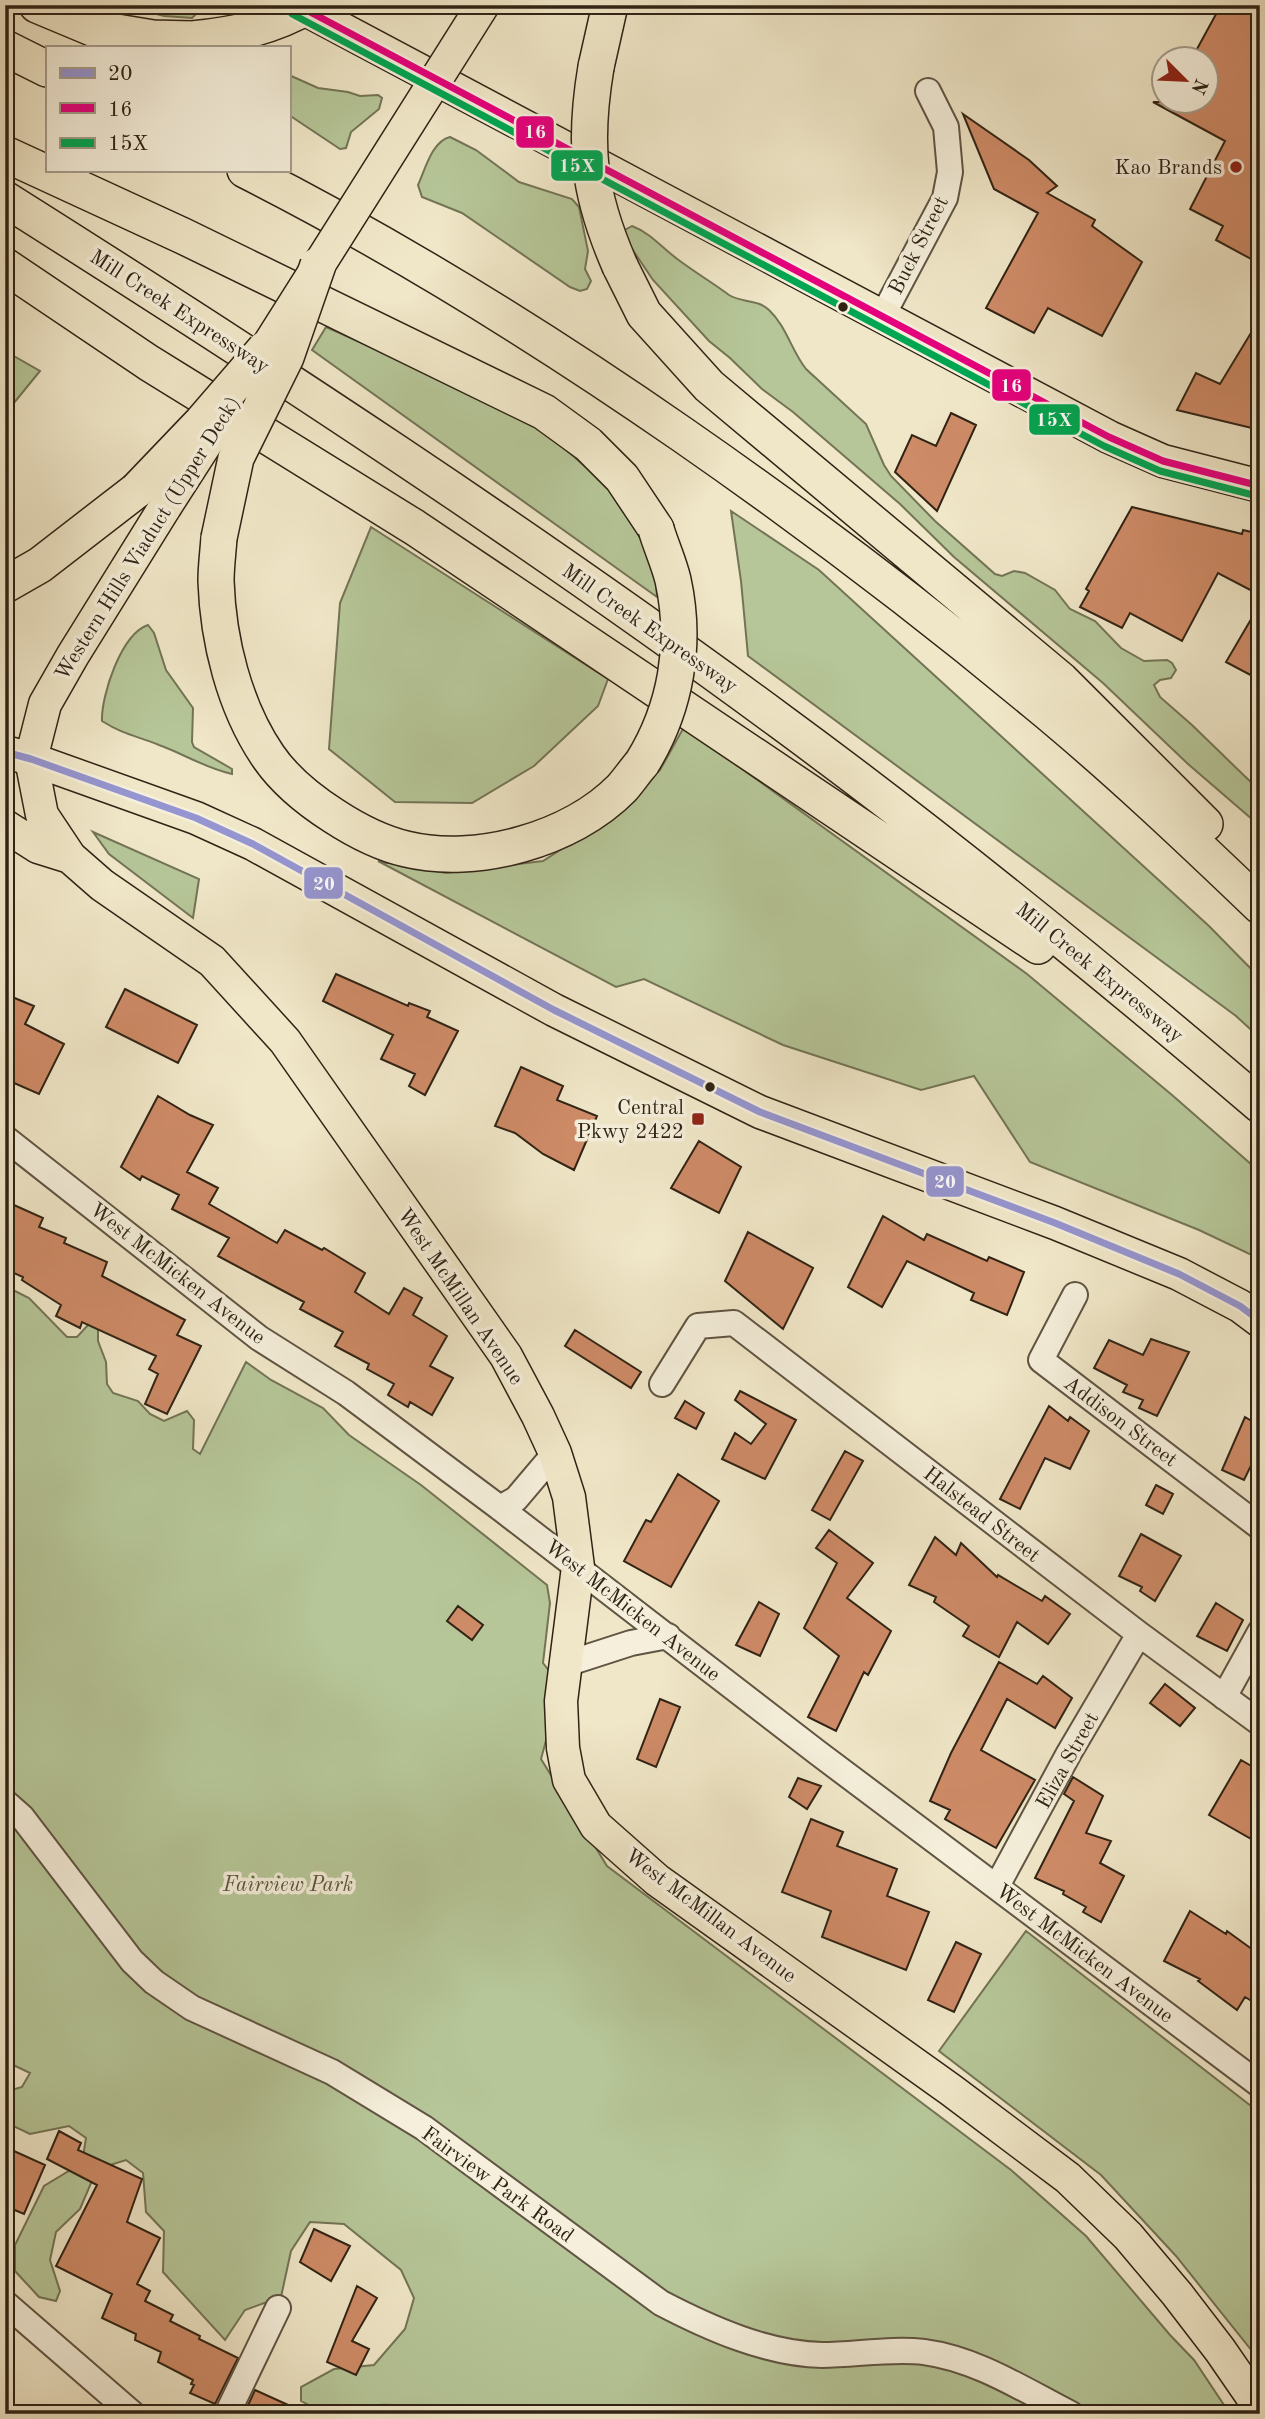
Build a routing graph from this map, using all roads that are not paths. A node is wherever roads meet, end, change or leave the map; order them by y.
1 (37, 5) edge
2 (297, 5) edge
3 (310, 5) edge
4 (481, 5) edge
5 (610, 5) edge
6 (5, 48) edge
7 (46, 68) edge
8 (433, 78) junction
9 (928, 91) dead end
10 (5, 154) edge
11 (249, 172) edge
12 (5, 199) edge
13 (318, 265) junction
14 (5, 266) edge
15 (881, 317) junction
16 (265, 349) joint
17 (1260, 486) edge
18 (151, 498) junction
19 (5, 585) edge
20 (18, 756) edge
21 (5, 826) edge
22 (71, 857) junction
23 (1260, 883) edge
24 (1260, 906) edge
25 (1198, 1052) junction
26 (1260, 1105) edge
27 (5, 1138) edge
28 (1075, 1295) dead end
29 (1260, 1321) edge
30 (662, 1384) dead end
31 (555, 1453) junction
32 (500, 1508) junction
33 (1260, 1527) edge
34 (578, 1567) junction
35 (1260, 1632) edge
36 (1139, 1634) junction
37 (668, 1636) junction
38 (566, 1664) junction
39 (1224, 1697) junction
40 (1260, 1723) edge
41 (5, 1802) edge
42 (997, 1886) junction
43 (1260, 2085) edge
44 (5, 2303) edge
45 (278, 2308) dead end
46 (1260, 2408) edge
47 (133, 2414) edge
48 (226, 2414) edge
49 (1071, 2414) edge

1 - 3 highway, bridge
2 - 8 main road
4 - 8 main road
4 - 13 main road, bridge
5 - 23 highway, bridge
6 - 7 highway
8 - 15 main road
9 - 15 street, Buck Street
10 - 13 highway, bridge
11 - 24 highway
12 - 25 highway, Mill Creek Expressway
13 - 16 main road, bridge
14 - 25 highway
15 - 17 main road
16 - 18 highway, bridge
18 - 19 highway
18 - 20 main road, Western Hills Viaduct (Upper Deck)
20 - 22 main road, West McMillan Avenue
20 - 29 main road
21 - 22 main road
22 - 31 main road, West McMillan Avenue
25 - 26 highway, Mill Creek Expressway
27 - 32 street, West McMicken Avenue
28 - 33 street, Addison Street
30 - 36 street, Halstead Street
31 - 32 street
31 - 34 main road, West McMillan Avenue
32 - 34 street, West McMicken Avenue
34 - 37 street, West McMicken Avenue
34 - 38 main road, West McMillan Avenue
35 - 39 street
36 - 39 street, Halstead Street
36 - 42 street, Eliza Street
37 - 38 street
37 - 42 street, West McMicken Avenue
38 - 46 main road, West McMillan Avenue
39 - 40 street, Halstead Street
41 - 49 street, Fairview Park Road
42 - 43 street, West McMicken Avenue
44 - 47 street
45 - 48 street

